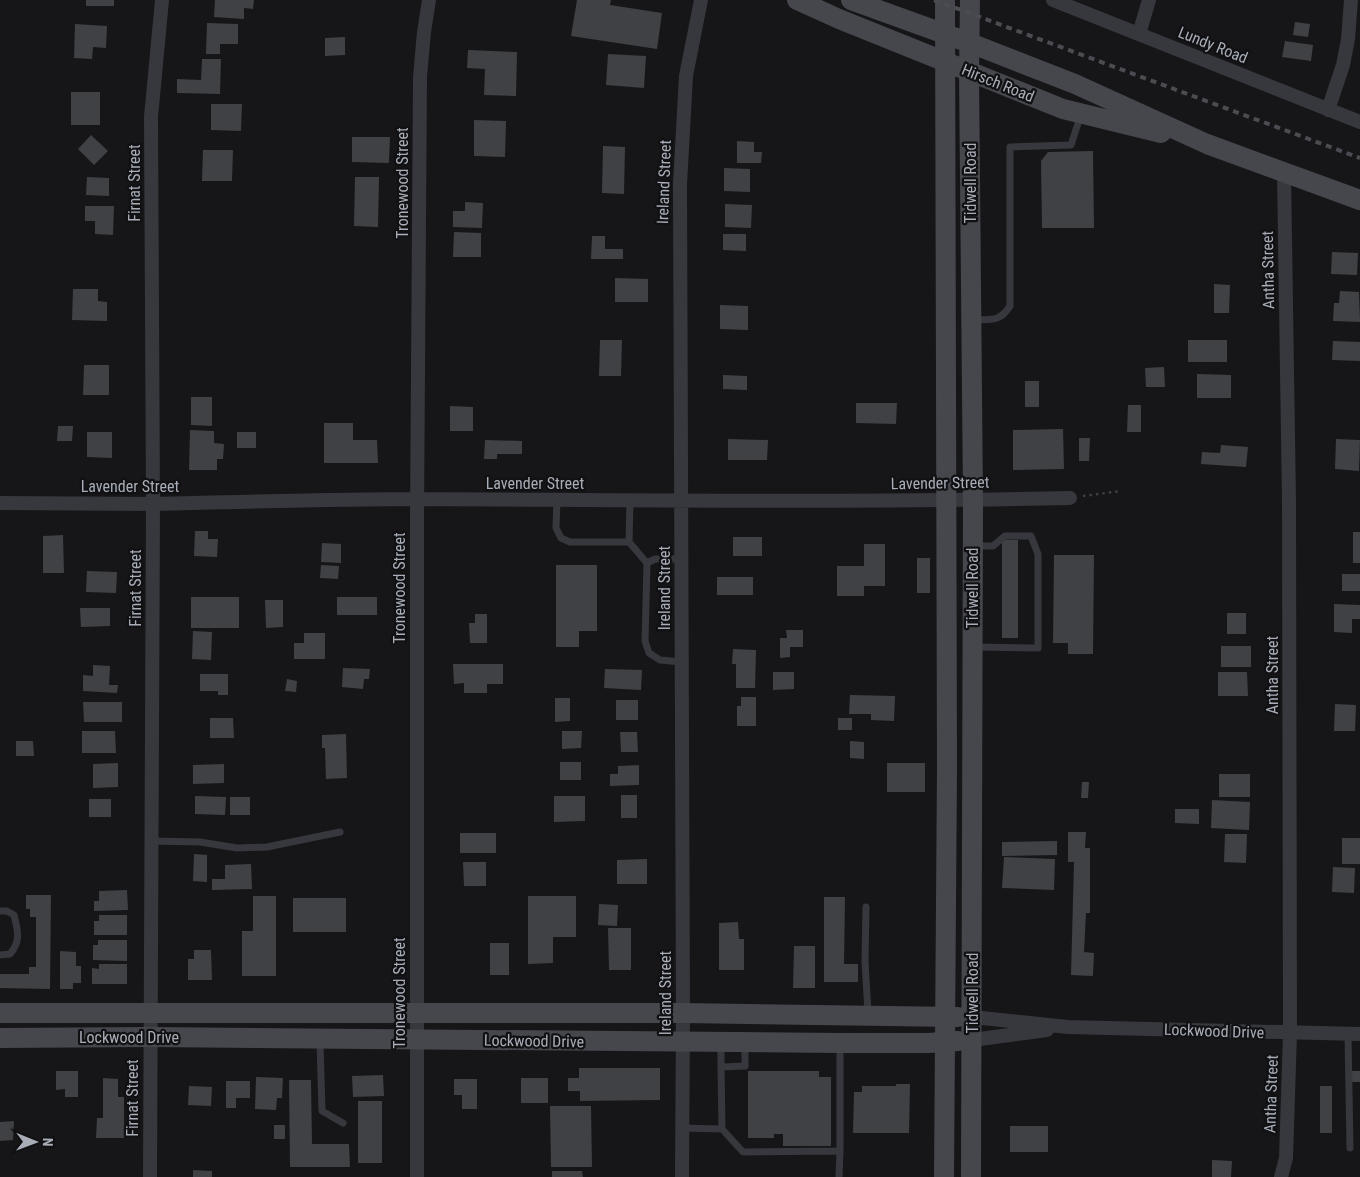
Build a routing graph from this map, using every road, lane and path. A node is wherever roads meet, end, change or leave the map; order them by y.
1 (162, 0) edge
2 (429, 0) edge
3 (701, 0) edge
4 (797, 0) edge
5 (851, 0) edge
6 (945, 0) edge
7 (970, 0) edge
8 (1053, 0) edge
9 (1149, 0) edge
10 (1351, 0) edge
11 (945, 33) junction
12 (1139, 34) junction
13 (970, 43) junction
14 (945, 62) junction
15 (969, 72) junction
16 (1328, 110) junction
17 (1081, 114) junction
18 (1360, 122) edge
19 (1207, 144) junction
20 (1284, 172) junction
21 (1360, 200) edge
22 (971, 320) junction
23 (945, 321) junction
24 (1121, 491) dead end
25 (1070, 498) joint
26 (417, 499) junction
27 (681, 499) junction
28 (630, 500) junction
29 (972, 500) junction
30 (557, 501) junction
31 (946, 501) junction
32 (0, 503) edge
33 (153, 504) junction
34 (629, 542) junction
35 (972, 546) junction
36 (681, 559) junction
37 (647, 563) junction
38 (972, 647) junction
39 (682, 662) junction
40 (972, 766) junction
41 (947, 767) junction
42 (340, 832) dead end
43 (151, 840) junction
44 (866, 907) dead end
45 (0, 910) edge
46 (0, 955) edge
47 (0, 1013) edge
48 (416, 1013) junction
49 (683, 1013) junction
50 (150, 1014) junction
51 (868, 1016) junction
52 (945, 1017) junction
53 (972, 1017) junction
54 (1068, 1027) junction
55 (1290, 1033) junction
56 (1354, 1034) edge
57 (150, 1037) junction
58 (0, 1038) edge
59 (320, 1038) junction
60 (417, 1039) junction
61 (972, 1040) junction
62 (945, 1042) junction
63 (683, 1043) junction
64 (721, 1043) junction
65 (745, 1043) junction
66 (840, 1043) junction
67 (722, 1067) junction
68 (343, 1123) dead end
69 (682, 1128) junction
70 (722, 1129) junction
71 (1350, 1148) dead end
72 (840, 1151) junction
73 (150, 1177) edge
74 (417, 1177) edge
75 (682, 1177) edge
76 (839, 1177) edge
77 (944, 1177) edge
78 (971, 1177) edge
79 (1281, 1177) edge

1 - 33 street, Firnat Street
2 - 26 street, Tronewood Street
3 - 27 street, Ireland Street
4 - 14 main road, Hirsch Road
5 - 11 main road, Hirsch Road
6 - 11 main road, Tidwell Road
7 - 13 main road, Tidwell Road
8 - 12 street, Lundy Road
9 - 12 street
10 - 16 street
11 - 13 main road, Hirsch Road
11 - 14 main road, Tidwell Road
12 - 16 street, Lundy Road
13 - 15 main road, Tidwell Road
13 - 19 main road, Hirsch Road
14 - 15 main road, Hirsch Road
14 - 23 main road, Tidwell Road
15 - 17 main road, Hirsch Road
15 - 22 main road, Tidwell Road
16 - 18 street, Lundy Road
17 - 19 main road, Hirsch Road
17 - 22 lane
19 - 20 main road, Hirsch Road
20 - 21 main road, Hirsch Road
20 - 55 street, Antha Street
22 - 23 main road
22 - 29 main road, Tidwell Road
23 - 31 main road, Tidwell Road
24 - 25 path
25 - 29 street, Lavender Street
26 - 30 street, Lavender Street
26 - 33 street, Lavender Street
26 - 48 street, Tronewood Street
27 - 28 street, Lavender Street
27 - 31 street, Lavender Street
27 - 36 street, Ireland Street
28 - 30 street, Lavender Street
28 - 34 lane
29 - 31 street, Lavender Street
29 - 35 main road, Tidwell Road
30 - 34 lane
31 - 41 main road, Tidwell Road
32 - 33 street, Lavender Street
33 - 43 street, Firnat Street
34 - 37 lane
35 - 38 main road, Tidwell Road
35 - 38 lane
36 - 37 lane
36 - 39 street, Ireland Street
37 - 39 lane
38 - 40 main road, Tidwell Road
39 - 49 street, Ireland Street
40 - 41 main road
40 - 53 main road, Tidwell Road
41 - 52 main road, Tidwell Road
42 - 43 lane
43 - 50 street, Firnat Street
44 - 51 lane
45 - 46 lane
47 - 50 main road, Lockwood Drive
48 - 49 main road, Lockwood Drive
48 - 50 main road, Lockwood Drive
48 - 60 street, Tronewood Street
49 - 51 main road, Lockwood Drive
49 - 63 street, Ireland Street
50 - 57 street, Firnat Street
51 - 52 main road, Lockwood Drive
52 - 53 main road, Lockwood Drive
52 - 62 main road, Tidwell Road
53 - 54 street, Lockwood Drive
53 - 61 main road, Tidwell Road
54 - 55 street, Lockwood Drive
54 - 61 street, Lockwood Drive
55 - 56 street, Lockwood Drive
55 - 79 street, Antha Street
56 - 71 lane
57 - 58 main road, Lockwood Drive
57 - 59 main road, Lockwood Drive
57 - 73 street, Firnat Street
59 - 60 main road, Lockwood Drive
59 - 68 lane
60 - 63 main road, Lockwood Drive
60 - 74 street, Tronewood Street
61 - 62 main road, Lockwood Drive
61 - 78 main road, Tidwell Road
62 - 66 main road, Lockwood Drive
62 - 77 main road, Tidwell Road
63 - 64 main road, Lockwood Drive
63 - 69 street, Ireland Street
64 - 65 main road, Lockwood Drive
64 - 67 lane
65 - 66 main road, Lockwood Drive
65 - 67 lane
66 - 72 lane
67 - 70 lane
69 - 70 lane
69 - 75 street, Ireland Street
70 - 72 lane
72 - 76 lane

